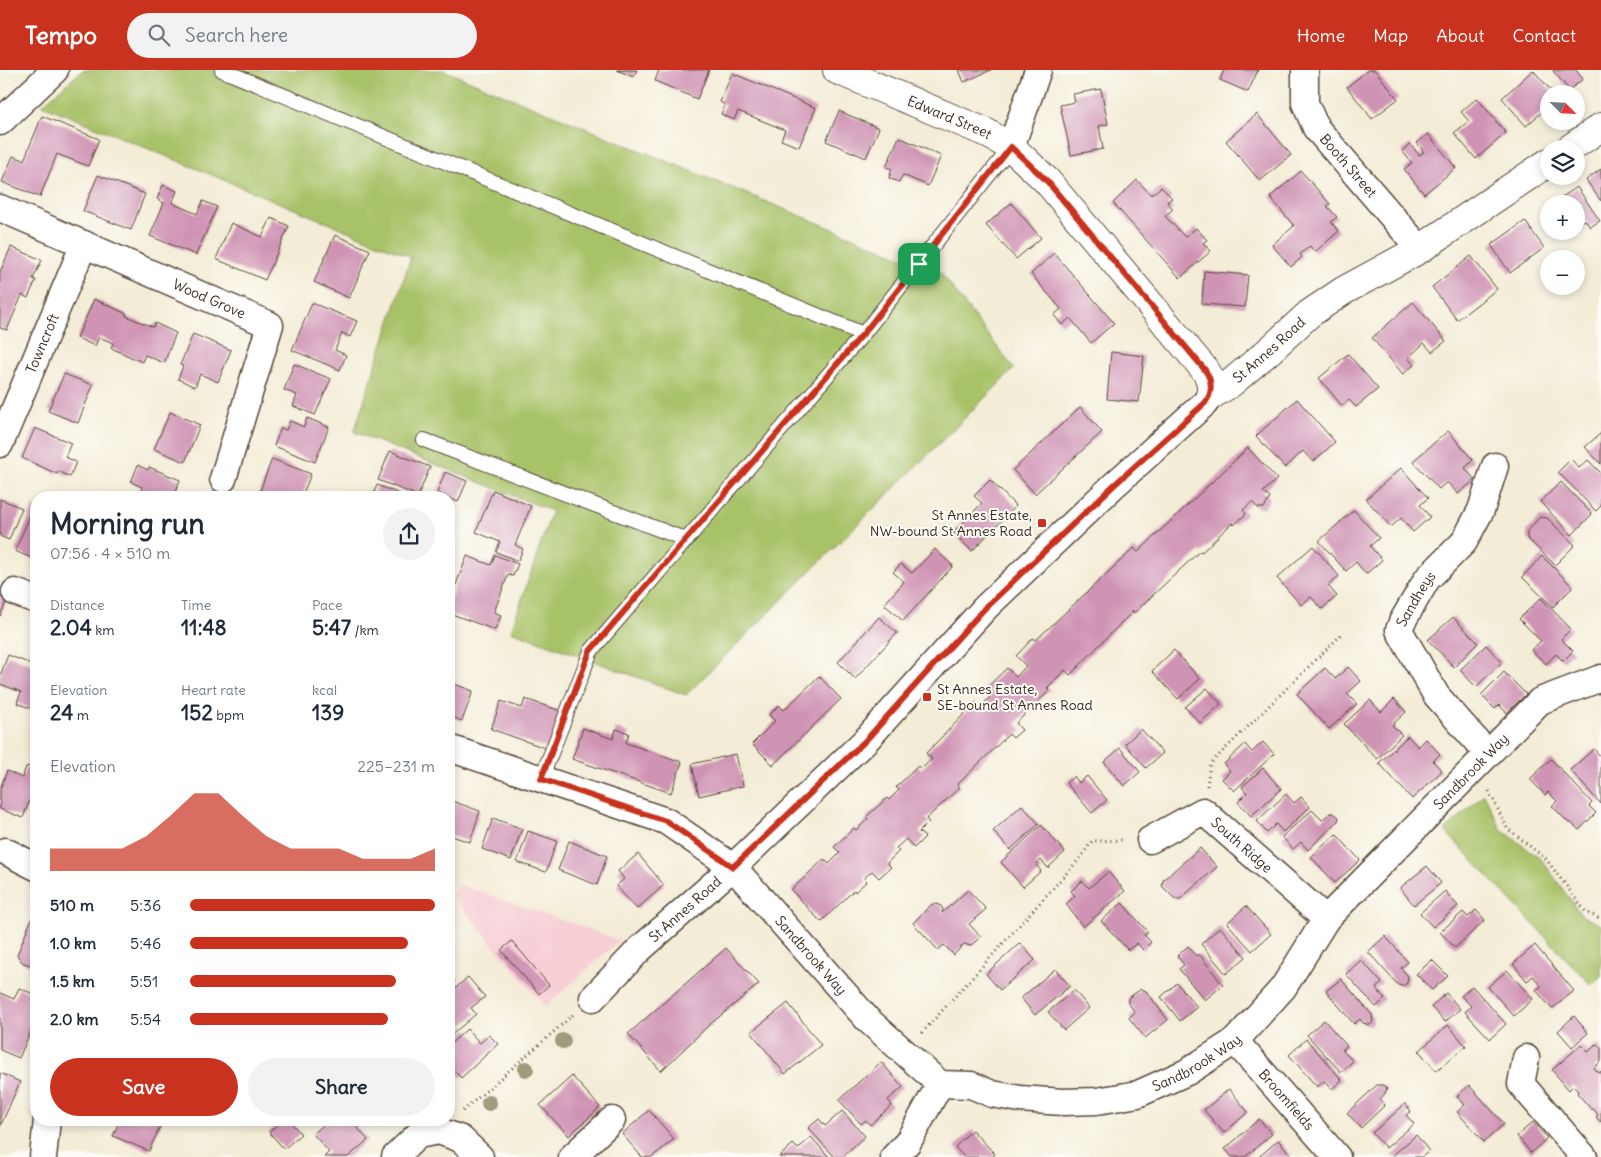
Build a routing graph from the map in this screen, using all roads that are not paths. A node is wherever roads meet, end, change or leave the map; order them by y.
1 (55, 70) edge
2 (222, 70) edge
3 (837, 70) edge
4 (1038, 70) edge
5 (1305, 70) edge
6 (0, 122) edge
7 (1601, 127) edge
8 (1582, 140) edge
9 (1011, 147) junction
10 (1540, 168) edge
11 (0, 208) edge
12 (84, 244) junction
13 (1420, 250) junction
14 (863, 334) junction
15 (1210, 396) junction
16 (424, 440) dead end
17 (0, 444) edge
18 (1495, 466) dead end
19 (223, 479) dead end
20 (687, 540) junction
21 (1601, 678) edge
22 (455, 750) edge
23 (1482, 760) junction
24 (541, 779) junction
25 (1150, 840) road end
26 (5, 851) dead end
27 (30, 864) edge
28 (733, 867) junction
29 (1326, 919) junction
30 (593, 998) road end
31 (1235, 1041) junction
32 (1526, 1058) dead end
33 (940, 1084) junction
34 (612, 1120) dead end
35 (46, 1126) edge
36 (422, 1129) edge
37 (475, 1152) edge
38 (43, 1157) edge
39 (395, 1157) edge
40 (572, 1157) edge
41 (894, 1157) edge
42 (1337, 1157) edge
43 (1584, 1157) edge

1 - 6 street
2 - 14 lane
3 - 9 street, Edward Street
4 - 9 street
5 - 13 street, Booth Street
7 - 8 street
9 - 14 lane
9 - 15 street, Edward Street
10 - 13 street, St Annes Road
11 - 12 street, Wood Grove
12 - 17 street, Towncroft
12 - 19 street, Wood Grove
13 - 15 street, St Annes Road
14 - 20 lane
15 - 28 street, St Annes Road
16 - 20 lane
18 - 23 street, Sandheys
20 - 24 lane
21 - 23 street, Sandbrook Way
22 - 24 street, Sandbrook Way
23 - 29 street, Sandbrook Way
24 - 28 street, Sandbrook Way
25 - 29 street, South Ridge
26 - 27 street
28 - 30 street, St Annes Road
28 - 33 street, Sandbrook Way
29 - 31 street, Sandbrook Way
31 - 33 street, Sandbrook Way
31 - 42 street, Broomfields
32 - 43 street
33 - 41 street
34 - 40 street
35 - 38 street
36 - 37 street
36 - 39 street

